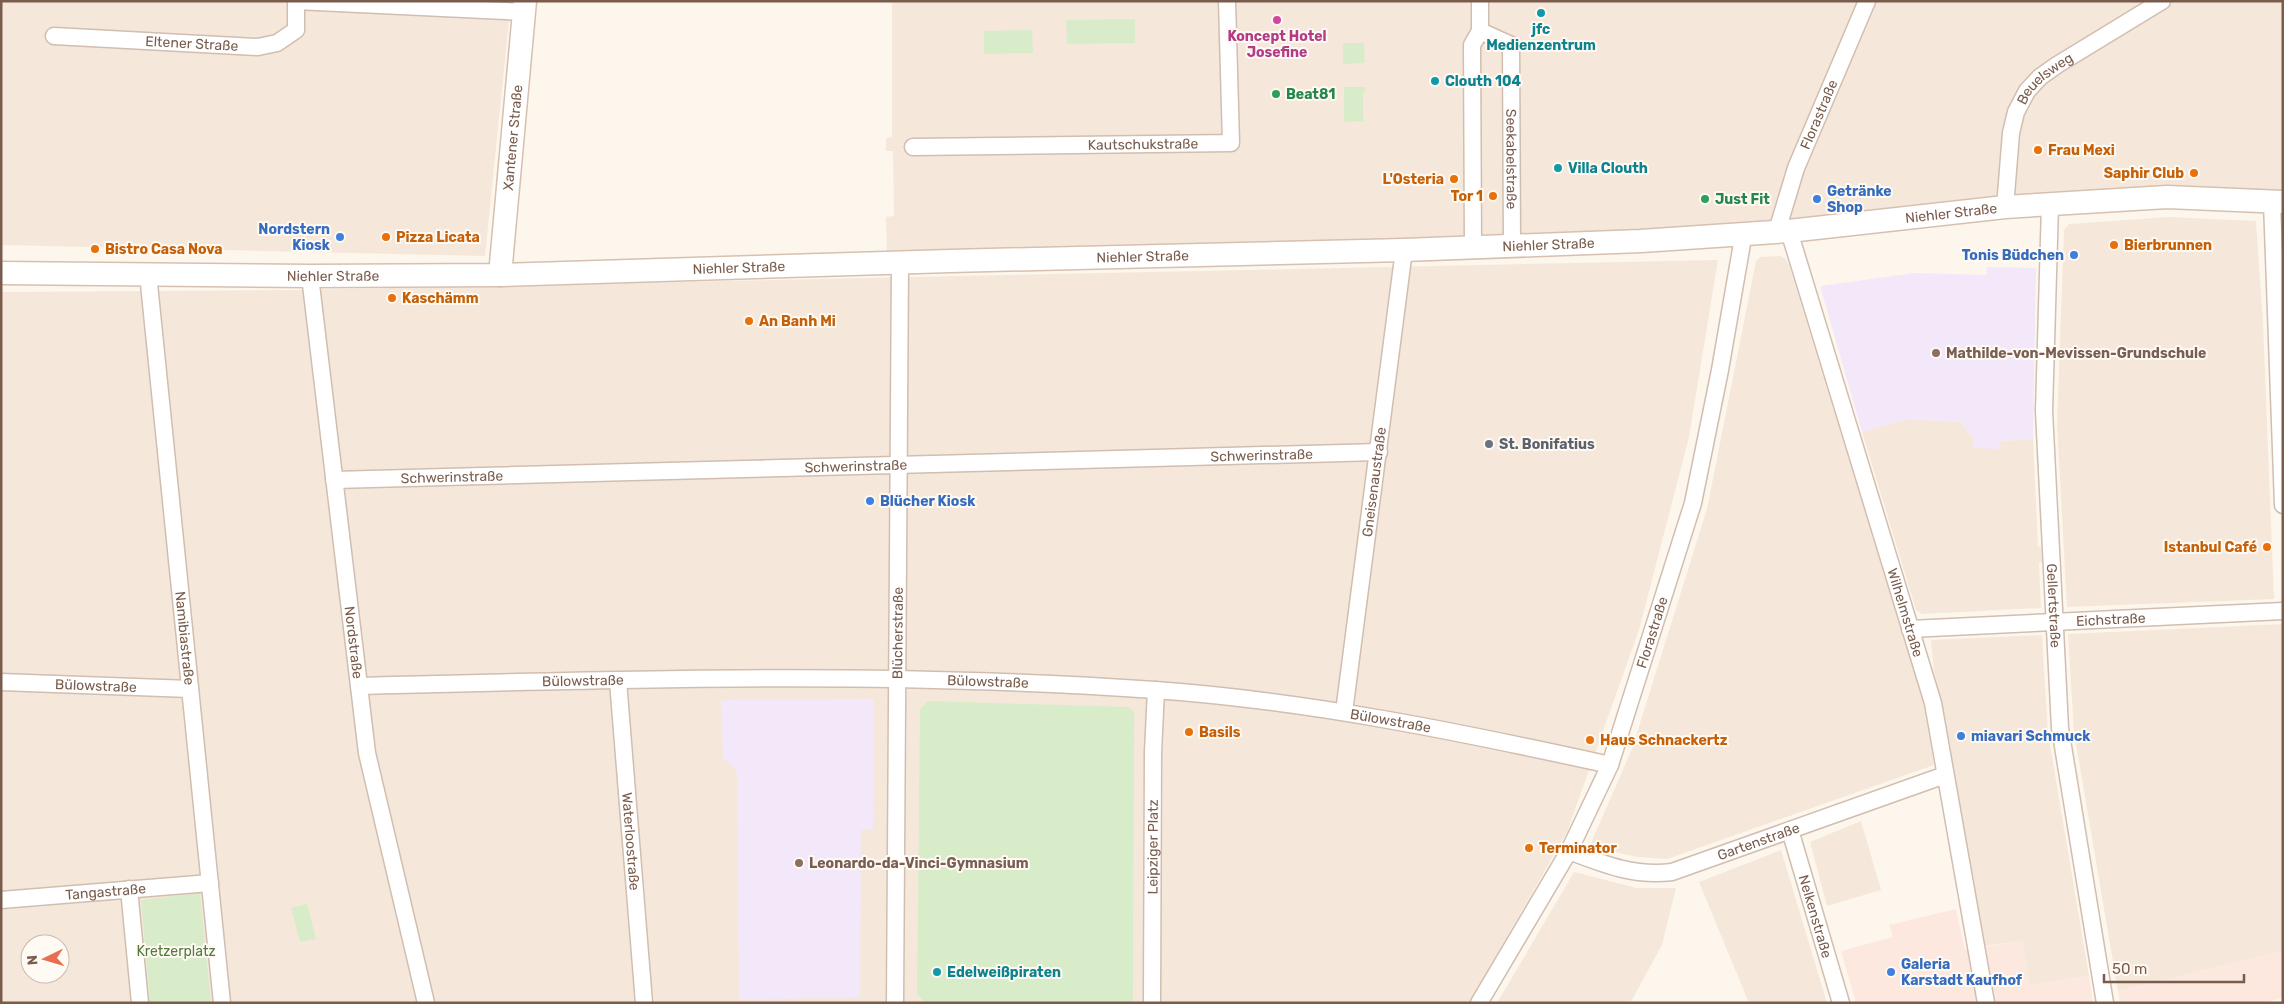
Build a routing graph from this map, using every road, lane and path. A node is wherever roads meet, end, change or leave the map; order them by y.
1 (1227, 1) edge
2 (1480, 1) edge
3 (1867, 1) edge
4 (2162, 1) edge
5 (296, 2) edge
6 (525, 7) edge
7 (1480, 31) junction
8 (54, 36) dead end
9 (913, 147) dead end
10 (2277, 202) edge
11 (2050, 205) junction
12 (2005, 208) junction
13 (1783, 231) junction
14 (1744, 232) junction
15 (1512, 246) junction
16 (1473, 247) junction
17 (1404, 250) junction
18 (900, 263) junction
19 (1, 273) edge
20 (148, 274) junction
21 (500, 275) junction
22 (310, 276) junction
23 (1379, 452) junction
24 (900, 463) junction
25 (334, 480) junction
26 (2283, 505) edge
27 (2283, 611) edge
28 (2054, 621) junction
29 (1910, 629) junction
30 (897, 680) junction
31 (618, 681) junction
32 (1, 682) edge
33 (359, 686) junction
34 (190, 688) junction
35 (1156, 690) junction
36 (1344, 712) junction
37 (1610, 766) junction
38 (1945, 775) junction
39 (1790, 830) junction
40 (1569, 851) junction
41 (210, 883) junction
42 (129, 889) junction
43 (1, 900) edge
44 (140, 1003) edge
45 (222, 1003) edge
46 (426, 1003) edge
47 (644, 1003) edge
48 (895, 1003) edge
49 (1152, 1003) edge
50 (1479, 1003) edge
51 (1841, 1003) edge
52 (1986, 1003) edge
53 (2105, 1003) edge

1 - 9 street, Kautschukstraße
2 - 7 street
3 - 13 street, Florastraße
4 - 12 street, Beuelsweg
5 - 6 street
5 - 8 street, Eltener Straße
6 - 21 street, Xantener Straße
7 - 15 street, Seekabelstraße
7 - 16 street
10 - 11 street, Niehler Straße
10 - 26 street
11 - 12 street, Niehler Straße
11 - 28 street, Gellertstraße
12 - 13 street, Niehler Straße
13 - 14 street, Niehler Straße
13 - 29 street, Wilhelmstraße
14 - 15 street, Niehler Straße
14 - 37 street, Florastraße
15 - 16 street, Niehler Straße
16 - 17 street, Niehler Straße
17 - 18 street, Niehler Straße
17 - 23 street, Gneisenaustraße
18 - 21 street, Niehler Straße
18 - 24 street, Blücherstraße
19 - 20 street, Niehler Straße
20 - 22 street, Niehler Straße
20 - 34 street, Namibiastraße
21 - 22 street, Niehler Straße
22 - 25 street, Nordstraße
23 - 24 street, Schwerinstraße
23 - 36 street, Gneisenaustraße
24 - 25 street, Schwerinstraße
24 - 30 street, Blücherstraße
25 - 33 street, Nordstraße
27 - 28 street, Eichstraße
28 - 29 street, Eichstraße
28 - 53 street, Gellertstraße
29 - 38 street, Wilhelmstraße
30 - 31 street, Bülowstraße
30 - 35 street, Bülowstraße
30 - 48 street, Blücherstraße
31 - 33 street, Bülowstraße
31 - 47 street, Waterloostraße
32 - 34 street, Bülowstraße
33 - 46 street, Nordstraße
34 - 41 street, Namibiastraße
35 - 36 street, Bülowstraße
35 - 49 street, Leipziger Platz
36 - 37 street, Bülowstraße
37 - 40 street, Florastraße
38 - 39 street, Gartenstraße
38 - 52 street, Wilhelmstraße
39 - 40 street, Gartenstraße
39 - 51 street, Nelkenstraße
40 - 50 street, Florastraße
41 - 42 street, Tangastraße
41 - 45 street, Namibiastraße
42 - 43 street, Tangastraße
42 - 44 street

